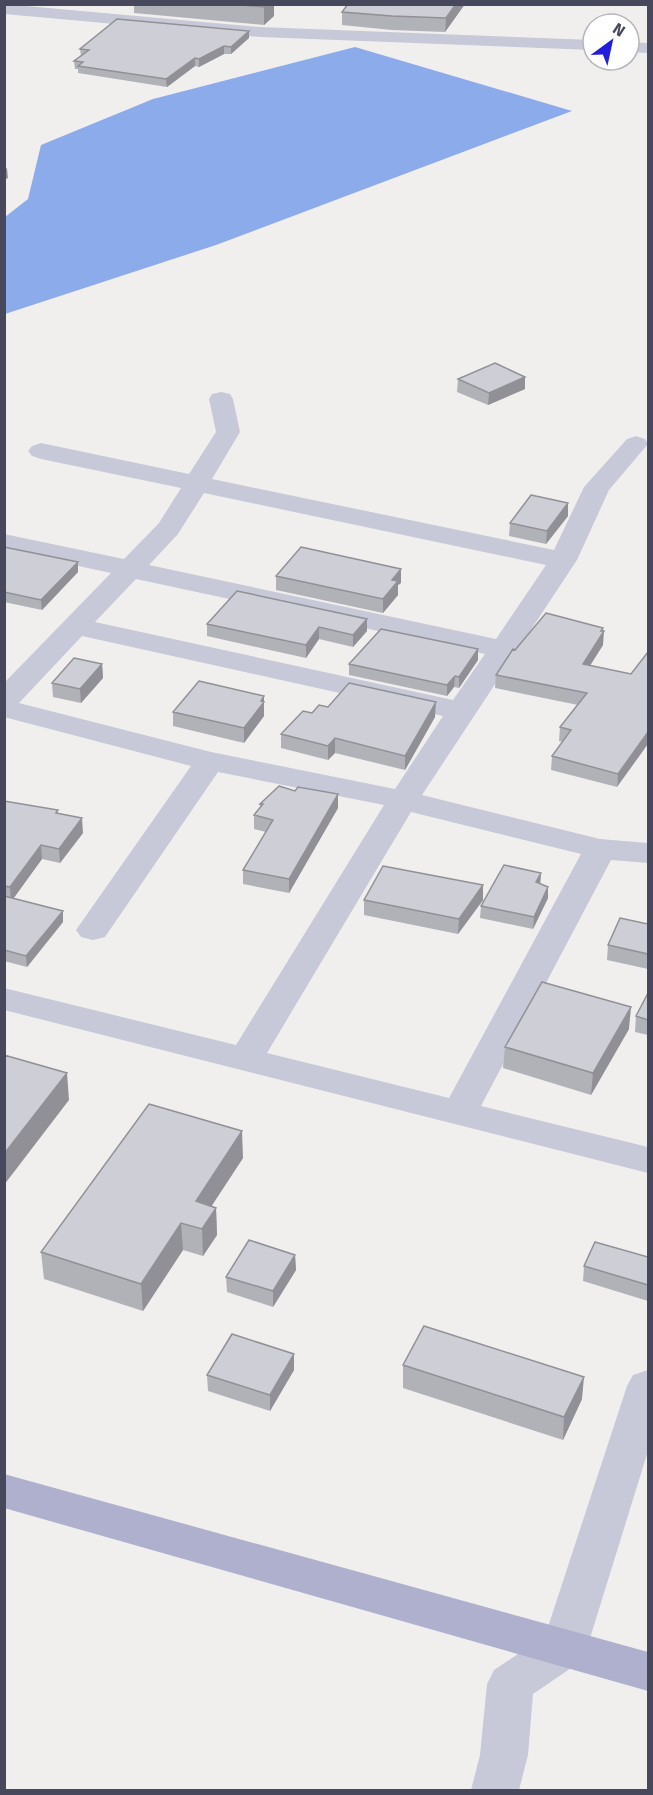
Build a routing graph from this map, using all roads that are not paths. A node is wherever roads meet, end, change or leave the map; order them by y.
1 (11, 10) edge
2 (581, 45) edge
3 (221, 399) dead end
4 (636, 444) dead end
5 (41, 451) dead end
6 (195, 483) junction
7 (4, 542) edge
8 (563, 561) junction
9 (129, 569) junction
10 (76, 626) junction
11 (503, 650) junction
12 (4, 701) edge
13 (4, 708) edge
14 (461, 711) junction
15 (210, 761) junction
16 (402, 801) junction
17 (600, 849) junction
18 (648, 853) edge
19 (93, 930) dead end
20 (4, 999) edge
21 (245, 1059) junction
22 (459, 1113) junction
23 (648, 1160) edge
24 (648, 1386) edge
25 (4, 1491) edge
26 (564, 1648) junction
27 (648, 1672) edge
28 (495, 1791) edge

1 - 2 street
3 - 6 street
4 - 8 street
5 - 6 street
6 - 8 street
6 - 9 street
7 - 9 street
8 - 11 street
9 - 10 street
9 - 11 street
10 - 12 street
10 - 14 street
11 - 14 street
13 - 15 street
14 - 16 street
15 - 16 street
15 - 19 street
16 - 17 street
16 - 21 street
17 - 18 street
17 - 22 street
20 - 21 street
21 - 22 street
22 - 23 street
24 - 26 street
25 - 26 main road
26 - 27 main road
26 - 28 street

